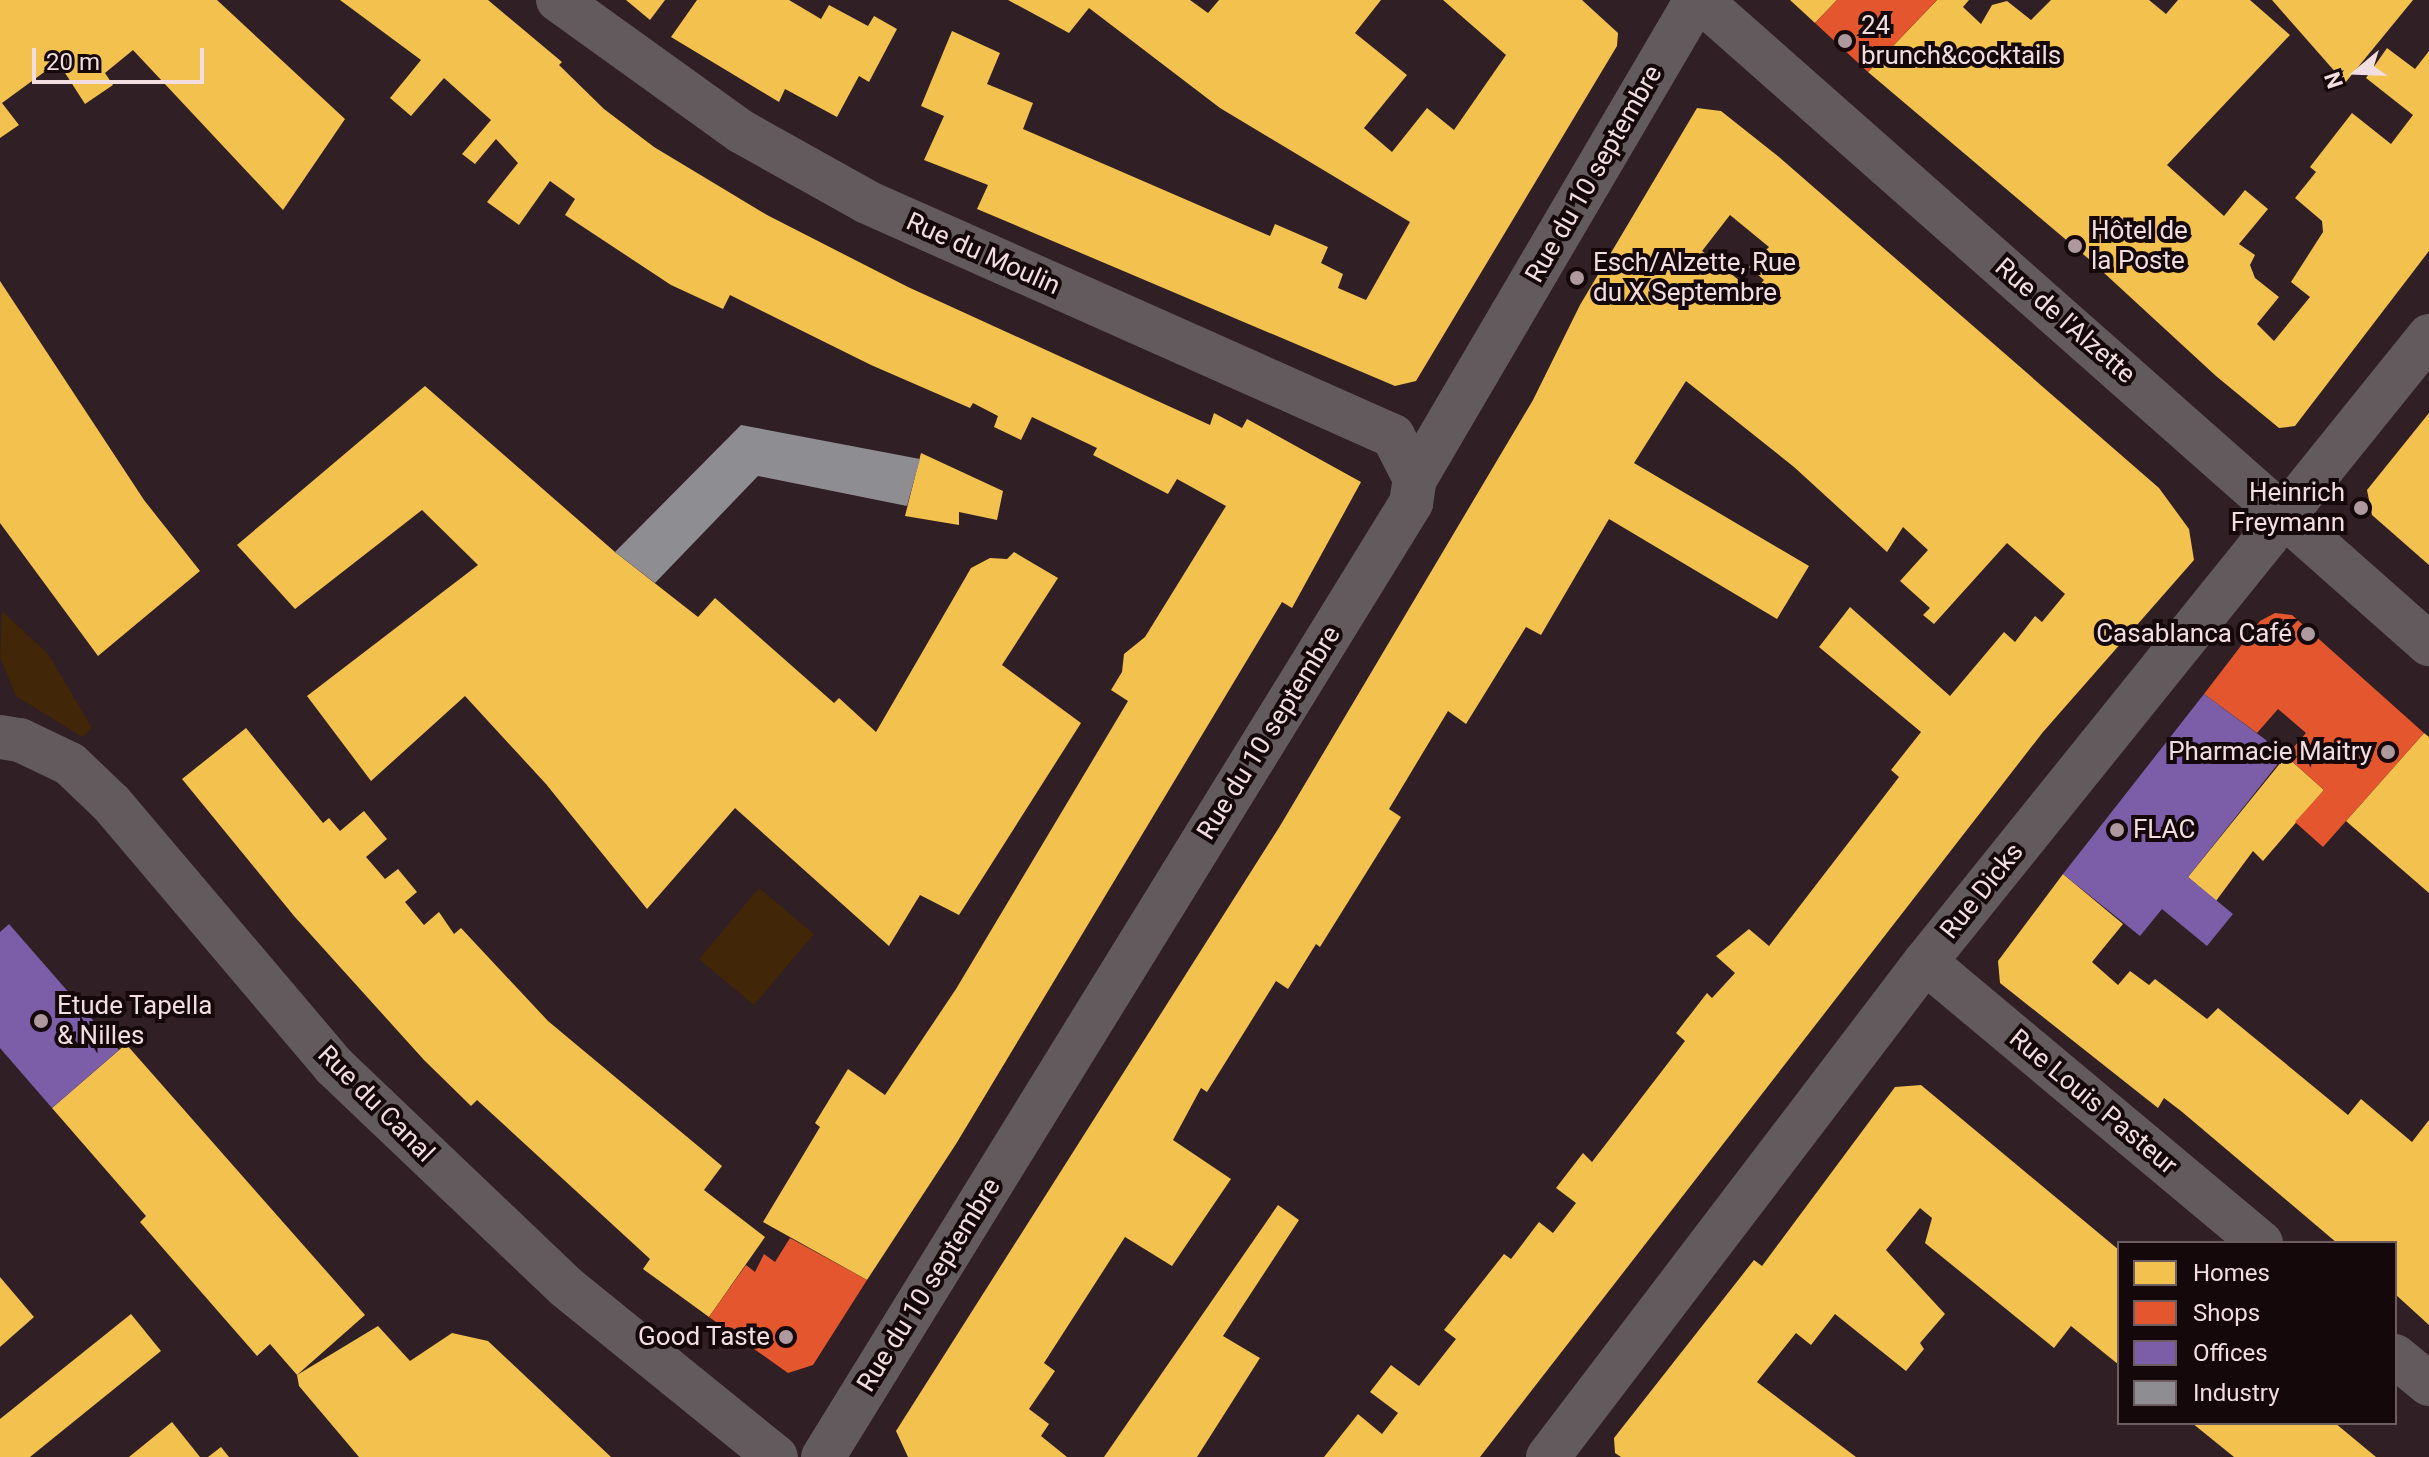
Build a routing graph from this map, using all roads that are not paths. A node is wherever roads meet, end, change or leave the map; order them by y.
1 (558, 0) edge
2 (1698, 0) edge
3 (2429, 336) edge
4 (1415, 479) junction
5 (2285, 516) junction
6 (2429, 644) edge
7 (0, 737) edge
8 (1925, 962) junction
9 (2259, 1241) edge
10 (2397, 1358) edge
11 (2429, 1384) edge
12 (1556, 1454) edge
13 (776, 1457) edge
14 (823, 1457) edge

1 - 4 street, Rue du Moulin
2 - 4 street, Rue du 10 septembre
2 - 5 street, Rue de l'Alzette
3 - 5 street, Rue Dicks
4 - 14 street, Rue du 10 septembre
5 - 6 street, Rue de l'Alzette
5 - 8 street, Rue Dicks
7 - 13 street, Rue du Canal
8 - 9 street, Rue Louis Pasteur
8 - 12 street, Rue Dicks
10 - 11 street

